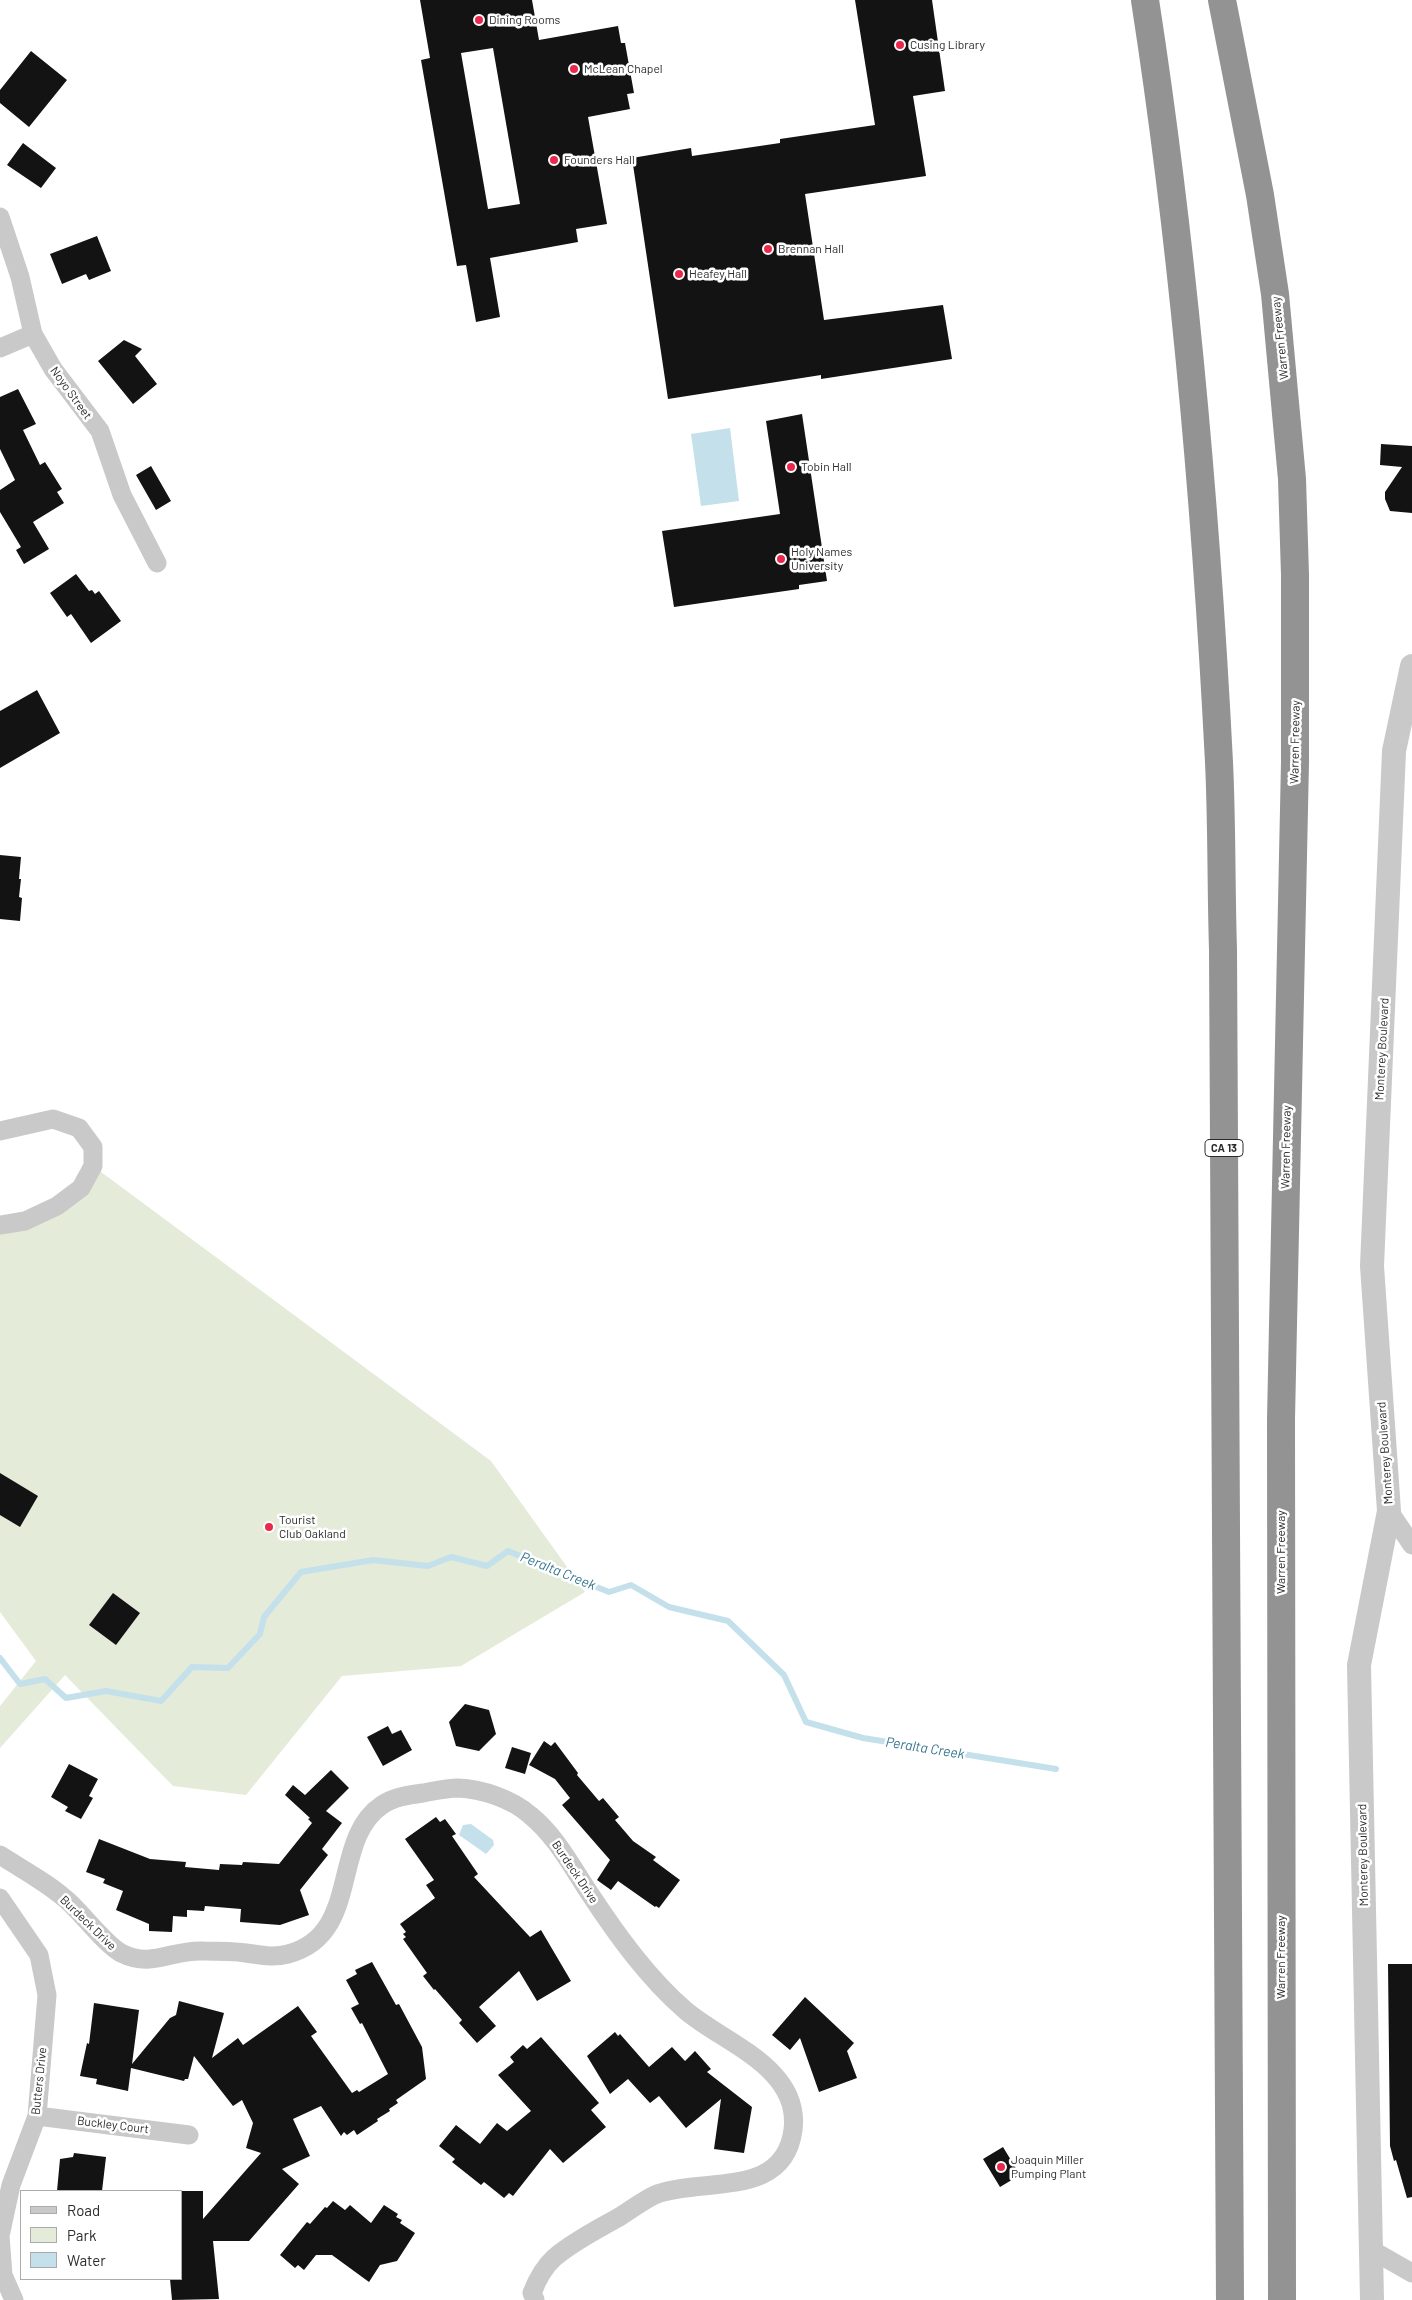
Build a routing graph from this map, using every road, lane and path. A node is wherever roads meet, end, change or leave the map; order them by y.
1 (1145, 0) edge
2 (1222, 0) edge
3 (0, 217) edge
4 (33, 334) junction
5 (0, 348) edge
6 (157, 562) dead end
7 (1412, 666) edge
8 (0, 1131) edge
9 (0, 1225) edge
10 (1389, 1510) junction
11 (1412, 1545) edge
12 (0, 1855) edge
13 (0, 1898) edge
14 (37, 2116) junction
15 (189, 2135) dead end
16 (1370, 2249) junction
17 (1412, 2273) edge
18 (14, 2300) edge
19 (535, 2300) edge
20 (1230, 2300) edge
21 (1283, 2300) edge
22 (1372, 2300) edge

1 - 20 highway, CA 13
2 - 21 highway, Warren Freeway
3 - 4 street, Noyo Street
4 - 5 street
4 - 6 street, Noyo Street
7 - 10 street, Monterey Boulevard
8 - 9 street
10 - 11 street
10 - 16 street, Monterey Boulevard
12 - 19 street, Burdeck Drive
13 - 14 street, Butters Drive
14 - 15 street, Buckley Court
14 - 18 street, Butters Drive
16 - 17 street
16 - 22 street, Monterey Boulevard

